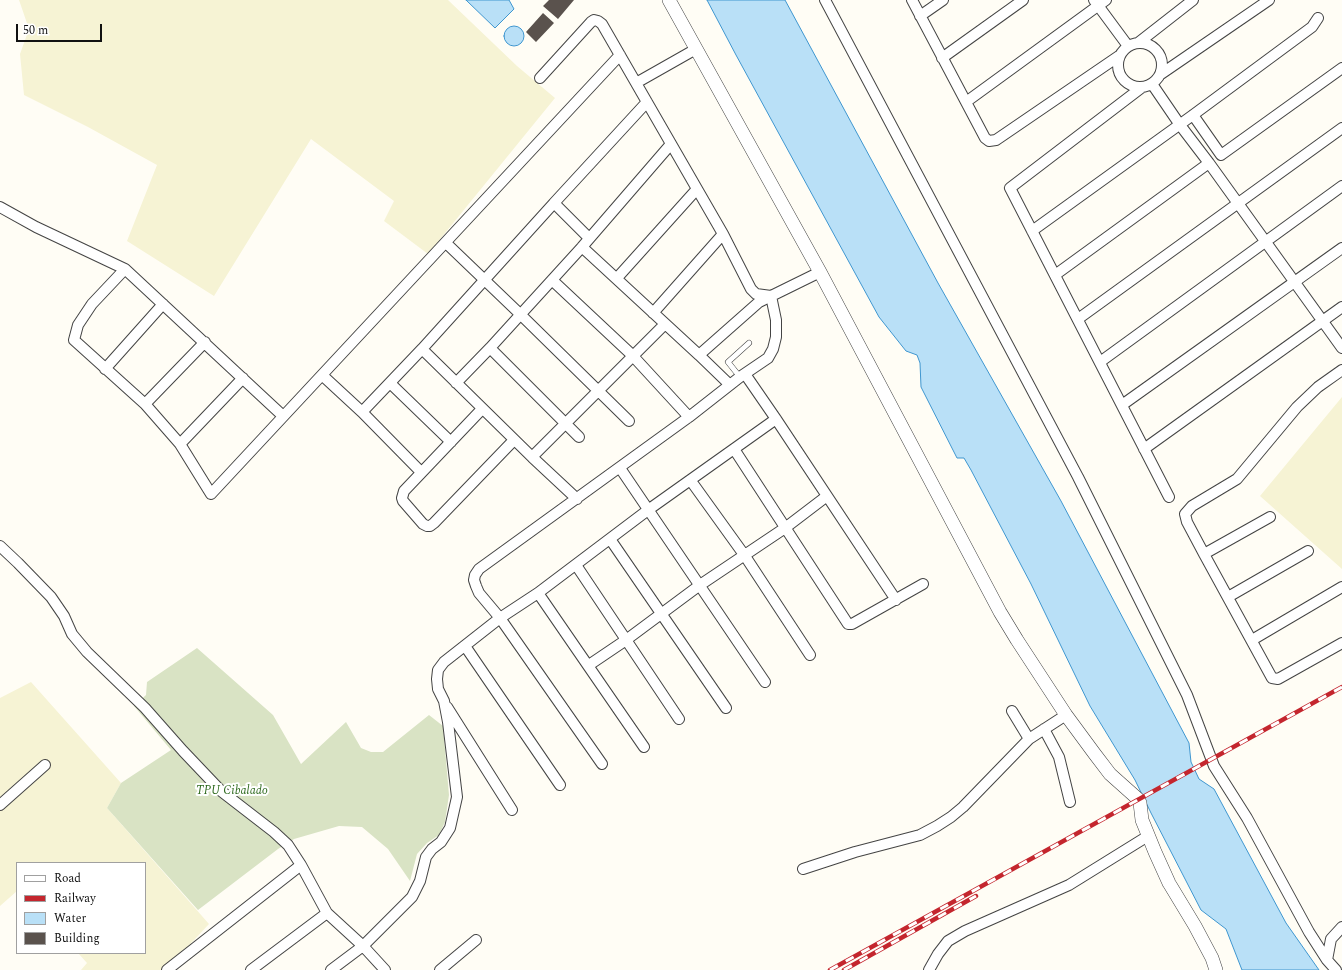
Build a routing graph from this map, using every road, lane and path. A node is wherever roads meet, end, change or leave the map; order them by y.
1 (669, 0) edge
2 (825, 0) edge
3 (912, 0) edge
4 (943, 0) edge
5 (1023, 0) edge
6 (1194, 0) edge
7 (1269, 0) edge
8 (1100, 2) edge
9 (920, 16) junction
10 (1318, 18) dead end
11 (1138, 42) junction
12 (1128, 46) junction
13 (696, 49) junction
14 (620, 55) junction
15 (1119, 56) junction
16 (942, 58) junction
17 (1342, 68) edge
18 (1161, 74) junction
19 (540, 78) dead end
20 (636, 83) junction
21 (1152, 84) junction
22 (1141, 88) junction
23 (647, 102) junction
24 (966, 102) junction
25 (1193, 115) junction
26 (1180, 125) junction
27 (1342, 128) edge
28 (672, 144) junction
29 (1209, 163) junction
30 (1342, 186) edge
31 (697, 189) junction
32 (554, 203) junction
33 (1237, 203) junction
34 (0, 207) edge
35 (1032, 231) junction
36 (723, 234) junction
37 (589, 238) junction
38 (1266, 242) junction
39 (446, 243) junction
40 (582, 247) junction
41 (1342, 248) edge
42 (125, 269) junction
43 (820, 272) junction
44 (1055, 275) junction
45 (617, 278) junction
46 (484, 280) junction
47 (552, 280) junction
48 (1296, 282) junction
49 (771, 296) junction
50 (163, 304) junction
51 (1342, 307) edge
52 (653, 313) junction
53 (520, 314) junction
54 (1078, 319) junction
55 (1324, 321) junction
56 (665, 324) junction
57 (205, 342) junction
58 (749, 343) dead end
59 (490, 348) junction
60 (1342, 348) edge
61 (422, 349) junction
62 (699, 355) junction
63 (632, 356) junction
64 (1100, 362) junction
65 (105, 369) junction
66 (1342, 370) edge
67 (322, 375) junction
68 (742, 376) junction
69 (243, 378) junction
70 (456, 382) junction
71 (390, 383) junction
72 (730, 385) junction
73 (598, 390) junction
74 (145, 404) junction
75 (1122, 405) junction
76 (482, 409) junction
77 (362, 412) junction
78 (283, 416) junction
79 (689, 417) junction
80 (776, 419) junction
81 (629, 421) dead end
82 (565, 424) junction
83 (579, 437) dead end
84 (514, 440) junction
85 (451, 442) junction
86 (180, 444) junction
87 (734, 449) junction
88 (1144, 449) junction
89 (532, 457) junction
90 (620, 468) junction
91 (421, 472) junction
92 (691, 481) junction
93 (827, 496) junction
94 (1169, 497) dead end
95 (577, 499) junction
96 (648, 510) junction
97 (1270, 518) dead end
98 (785, 528) junction
99 (610, 539) junction
100 (0, 546) edge
101 (1308, 551) dead end
102 (1204, 554) junction
103 (745, 556) junction
104 (576, 565) junction
105 (923, 584) dead end
106 (700, 585) junction
107 (1342, 587) edge
108 (538, 593) junction
109 (1228, 598) junction
110 (896, 600) junction
111 (662, 614) junction
112 (500, 618) junction
113 (626, 640) junction
114 (1252, 640) junction
115 (1342, 643) edge
116 (465, 646) junction
117 (810, 655) dead end
118 (589, 665) junction
119 (765, 682) dead end
120 (444, 701) junction
121 (726, 708) dead end
122 (1012, 712) dead end
123 (1066, 716) junction
124 (678, 719) dead end
125 (1044, 729) junction
126 (1029, 738) junction
127 (644, 747) dead end
128 (602, 764) dead end
129 (46, 765) dead end
130 (560, 785) dead end
131 (1070, 802) dead end
132 (0, 805) edge
133 (512, 810) dead end
134 (1148, 836) junction
135 (302, 865) junction
136 (803, 869) dead end
137 (327, 913) junction
138 (1342, 927) edge
139 (476, 940) dead end
140 (363, 946) junction
141 (1327, 960) junction
142 (166, 970) edge
143 (251, 970) edge
144 (331, 970) edge
145 (385, 970) edge
146 (440, 970) edge
147 (929, 970) edge
148 (1216, 970) edge
149 (1336, 970) edge

1 - 13 street
2 - 141 street
3 - 9 street
4 - 9 street
5 - 16 street
6 - 11 street
7 - 18 street
8 - 12 street
8 - 24 street
9 - 16 street
10 - 25 street
11 - 12 street
11 - 18 street
12 - 15 street
13 - 20 street
13 - 43 street
14 - 19 street
14 - 20 street
14 - 39 street
15 - 22 street
15 - 24 street
16 - 24 street
17 - 25 street
18 - 21 street
20 - 23 street
21 - 22 street
21 - 26 street
22 - 35 street
23 - 28 street
23 - 32 street
25 - 26 street
26 - 29 street
26 - 35 street
27 - 33 street
28 - 31 street
28 - 37 street
29 - 33 street
29 - 44 street
30 - 38 street
31 - 36 street
31 - 45 street
32 - 37 street
32 - 46 street
33 - 38 street
33 - 54 street
34 - 42 street
35 - 44 street
36 - 49 street
36 - 52 street
37 - 40 street
38 - 48 street
38 - 64 street
39 - 46 street
39 - 67 street
40 - 45 street
40 - 47 street
41 - 48 street
42 - 50 street
42 - 65 street
43 - 49 street
43 - 123 street
44 - 54 street
45 - 52 street
46 - 53 street
46 - 61 street
47 - 53 street
47 - 63 street
48 - 55 street
48 - 75 street
49 - 62 street
49 - 68 street
50 - 57 street
50 - 65 street
51 - 55 street
52 - 56 street
53 - 59 street
53 - 73 street
54 - 64 street
55 - 60 street
55 - 88 street
56 - 62 street
56 - 63 street
57 - 69 street
57 - 74 street
58 - 68 lane
59 - 70 street
59 - 82 street
61 - 70 street
61 - 71 street
62 - 72 street
63 - 73 street
63 - 79 street
64 - 75 street
65 - 74 street
66 - 102 street
67 - 77 street
67 - 78 street
68 - 72 street
68 - 80 street
69 - 78 street
69 - 86 street
70 - 76 street
71 - 77 street
71 - 85 street
72 - 79 street
73 - 81 street
73 - 82 street
74 - 86 street
75 - 88 street
76 - 84 street
76 - 85 street
77 - 91 street
78 - 86 street
79 - 90 street
80 - 87 street
80 - 93 street
82 - 83 street
82 - 89 street
84 - 89 street
84 - 91 street
85 - 91 street
87 - 92 street
87 - 98 street
88 - 94 street
89 - 95 street
90 - 95 street
90 - 96 street
92 - 96 street
92 - 103 street
93 - 98 street
93 - 110 street
95 - 112 street
96 - 99 street
96 - 106 street
97 - 102 street
98 - 103 street
98 - 110 street
99 - 104 street
99 - 111 street
100 - 135 street
101 - 109 street
102 - 109 street
103 - 106 street
103 - 117 street
104 - 108 street
104 - 113 street
105 - 110 street
106 - 111 street
106 - 119 street
107 - 114 street
108 - 112 street
108 - 118 street
109 - 114 street
111 - 113 street
111 - 121 street
112 - 116 street
112 - 128 street
113 - 118 street
113 - 124 street
114 - 115 street
116 - 120 street
116 - 130 street
118 - 127 street
120 - 133 street
120 - 140 street
122 - 126 street
123 - 125 street
123 - 134 street
125 - 126 street
125 - 131 street
126 - 136 street
129 - 132 street
134 - 147 street
134 - 148 street
135 - 137 street
135 - 142 street
137 - 140 street
137 - 143 street
138 - 141 street
139 - 146 street
140 - 144 street
140 - 145 street
141 - 149 street

